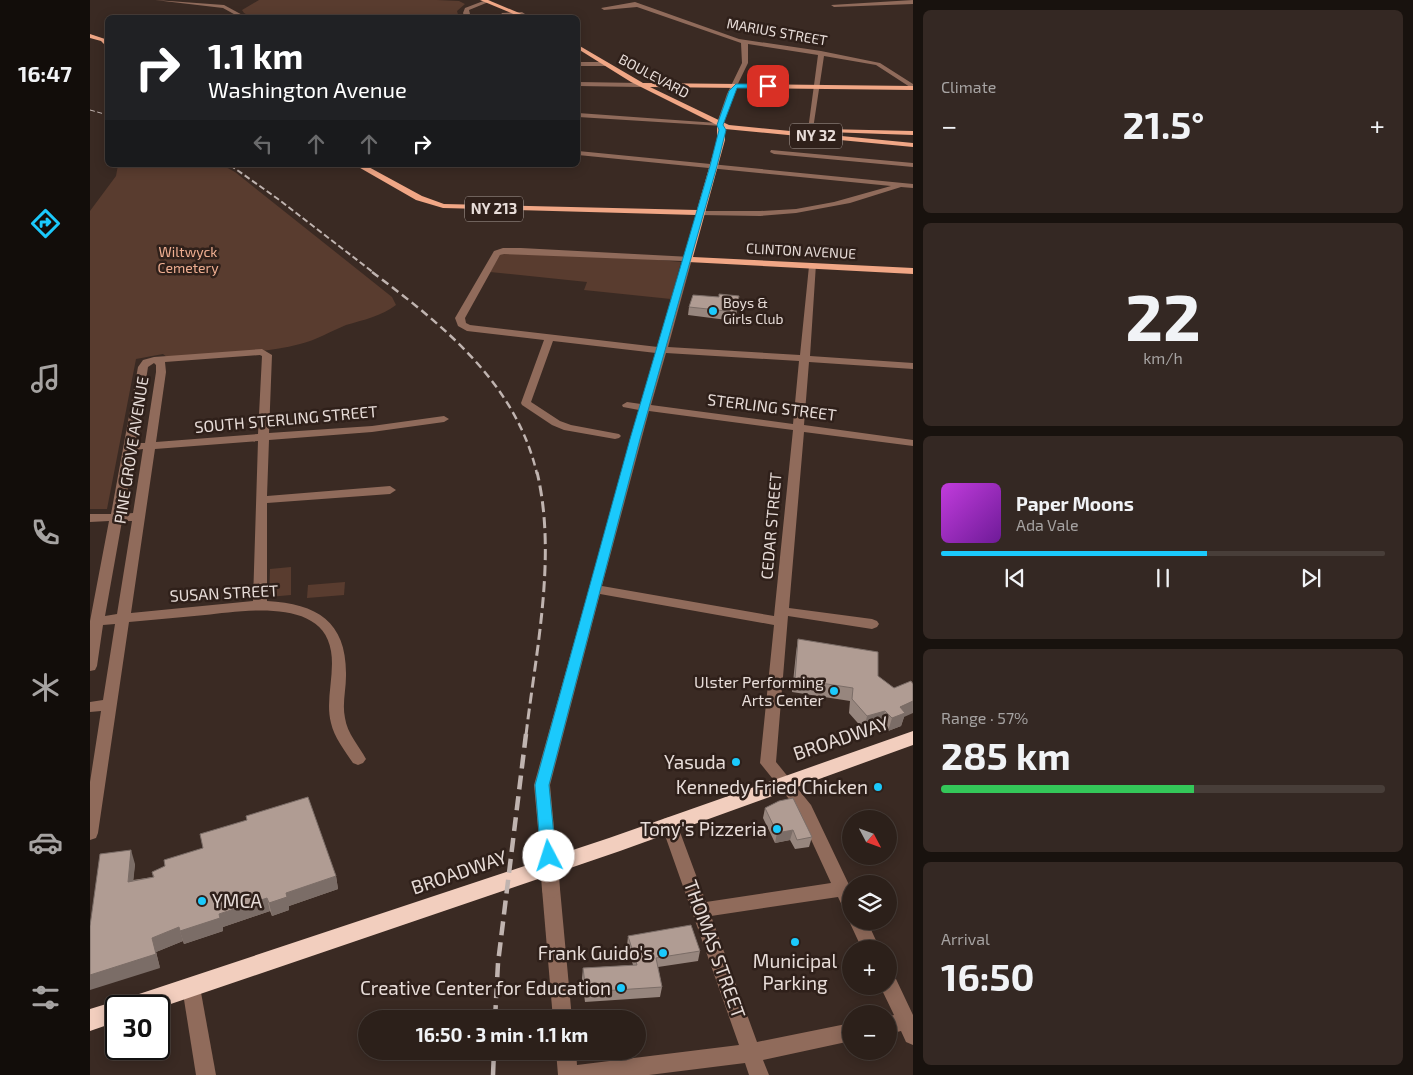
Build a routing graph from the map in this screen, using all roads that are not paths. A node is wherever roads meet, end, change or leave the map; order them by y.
1 (158, 0) edge
2 (485, 1) edge
3 (913, 2) edge
4 (636, 4) junction
5 (834, 5) dead end
6 (604, 8) dead end
7 (659, 13) junction
8 (522, 14) joint
9 (239, 15) edge
10 (467, 15) edge
11 (502, 15) dead end
12 (90, 36) edge
13 (105, 42) edge
14 (744, 42) junction
15 (580, 48) edge
16 (821, 53) junction
17 (580, 64) edge
18 (606, 64) junction
19 (913, 75) edge
20 (898, 76) junction
21 (580, 84) edge
22 (640, 85) junction
23 (736, 86) junction
24 (816, 87) junction
25 (913, 87) edge
26 (580, 115) edge
27 (720, 125) junction
28 (810, 129) junction
29 (913, 133) edge
30 (913, 145) edge
31 (774, 152) dead end
32 (580, 153) edge
33 (713, 166) junction
34 (913, 166) edge
35 (363, 167) edge
36 (903, 185) junction
37 (913, 186) edge
38 (700, 213) junction
39 (688, 259) junction
40 (813, 266) junction
41 (913, 271) edge
42 (550, 337) junction
43 (661, 350) junction
44 (804, 359) junction
45 (154, 360) junction
46 (913, 366) edge
47 (627, 405) dead end
48 (645, 408) junction
49 (444, 418) dead end
50 (797, 427) junction
51 (263, 436) junction
52 (615, 436) dead end
53 (913, 443) edge
54 (150, 446) junction
55 (130, 448) junction
56 (390, 490) dead end
57 (261, 500) junction
58 (139, 517) junction
59 (90, 518) edge
60 (117, 518) junction
61 (594, 589) junction
62 (260, 605) junction
63 (781, 616) junction
64 (123, 618) junction
65 (96, 621) junction
66 (872, 624) dead end
67 (90, 666) edge
68 (111, 704) junction
69 (90, 708) edge
70 (913, 738) edge
71 (358, 759) dead end
72 (785, 783) junction
73 (669, 824) junction
74 (90, 828) edge
75 (842, 888) joint
76 (702, 910) junction
77 (191, 987) junction
78 (167, 995) edge
79 (892, 995) edge
80 (562, 1010) edge
81 (105, 1015) edge
82 (90, 1020) edge
83 (903, 1027) edge
84 (842, 1034) edge
85 (752, 1053) junction
86 (567, 1060) edge
87 (206, 1075) edge
88 (569, 1075) edge
89 (759, 1075) edge

1 - 9 street
2 - 8 main road
2 - 10 street
3 - 5 street
4 - 6 street
4 - 7 street, MARIUS STREET
4 - 7 street
7 - 14 street, MARIUS STREET
8 - 11 street
12 - 13 main road
14 - 16 street, MARIUS STREET
14 - 23 street
15 - 18 main road, BOULEVARD / NY 32
16 - 20 street, MARIUS STREET
16 - 24 street
17 - 18 street
18 - 22 main road, BOULEVARD / NY 32
19 - 20 street
20 - 25 street, MARIUS STREET
21 - 22 street
22 - 23 main road
22 - 27 main road, BOULEVARD / NY 32
23 - 24 main road
23 - 27 street
24 - 25 main road
24 - 28 street
26 - 27 street
27 - 28 main road, NY 32
27 - 30 main road, NY 32
27 - 33 main road
28 - 29 main road, NY 32
31 - 34 street
32 - 33 street
33 - 36 street
33 - 38 main road
35 - 38 main road, NY 213
36 - 37 street
36 - 38 street
38 - 39 main road
39 - 40 main road, CLINTON AVENUE
39 - 42 street
39 - 43 street
40 - 41 main road, CLINTON AVENUE
40 - 44 street, CEDAR STREET
42 - 43 street
42 - 52 street
43 - 44 street
43 - 48 street
44 - 46 street
44 - 50 street, CEDAR STREET
45 - 51 street
45 - 54 street, PINE GROVE AVENUE
45 - 55 street, PINE GROVE AVENUE
47 - 48 street, STERLING STREET
48 - 50 street, STERLING STREET
48 - 61 street
49 - 51 street, SOUTH STERLING STREET
50 - 53 street, STERLING STREET
50 - 63 street, CEDAR STREET
51 - 54 street, SOUTH STERLING STREET
51 - 57 street
54 - 55 street, SOUTH STERLING STREET
54 - 58 street, PINE GROVE AVENUE
55 - 60 street, PINE GROVE AVENUE
56 - 57 street
57 - 62 street
58 - 60 street
58 - 64 street, PINE GROVE AVENUE
59 - 60 street
60 - 65 street, PINE GROVE AVENUE
61 - 63 street
61 - 80 street, bridge
62 - 64 street, SUSAN STREET
62 - 71 street, SUSAN STREET
63 - 66 street
63 - 72 street, CEDAR STREET
64 - 65 street, SUSAN STREET
64 - 68 street, PINE GROVE AVENUE
65 - 67 street, PINE GROVE AVENUE
68 - 69 street
68 - 74 street, PINE GROVE AVENUE
70 - 72 highway, BROADWAY
72 - 73 highway, BROADWAY
72 - 75 street, CEDAR STREET
73 - 76 street, THOMAS STREET
73 - 77 highway, BROADWAY
75 - 76 street
76 - 85 street, THOMAS STREET
77 - 78 highway, BROADWAY
77 - 87 street
79 - 83 street
81 - 82 highway
84 - 85 street
85 - 88 street
85 - 89 street, THOMAS STREET
86 - 88 street

